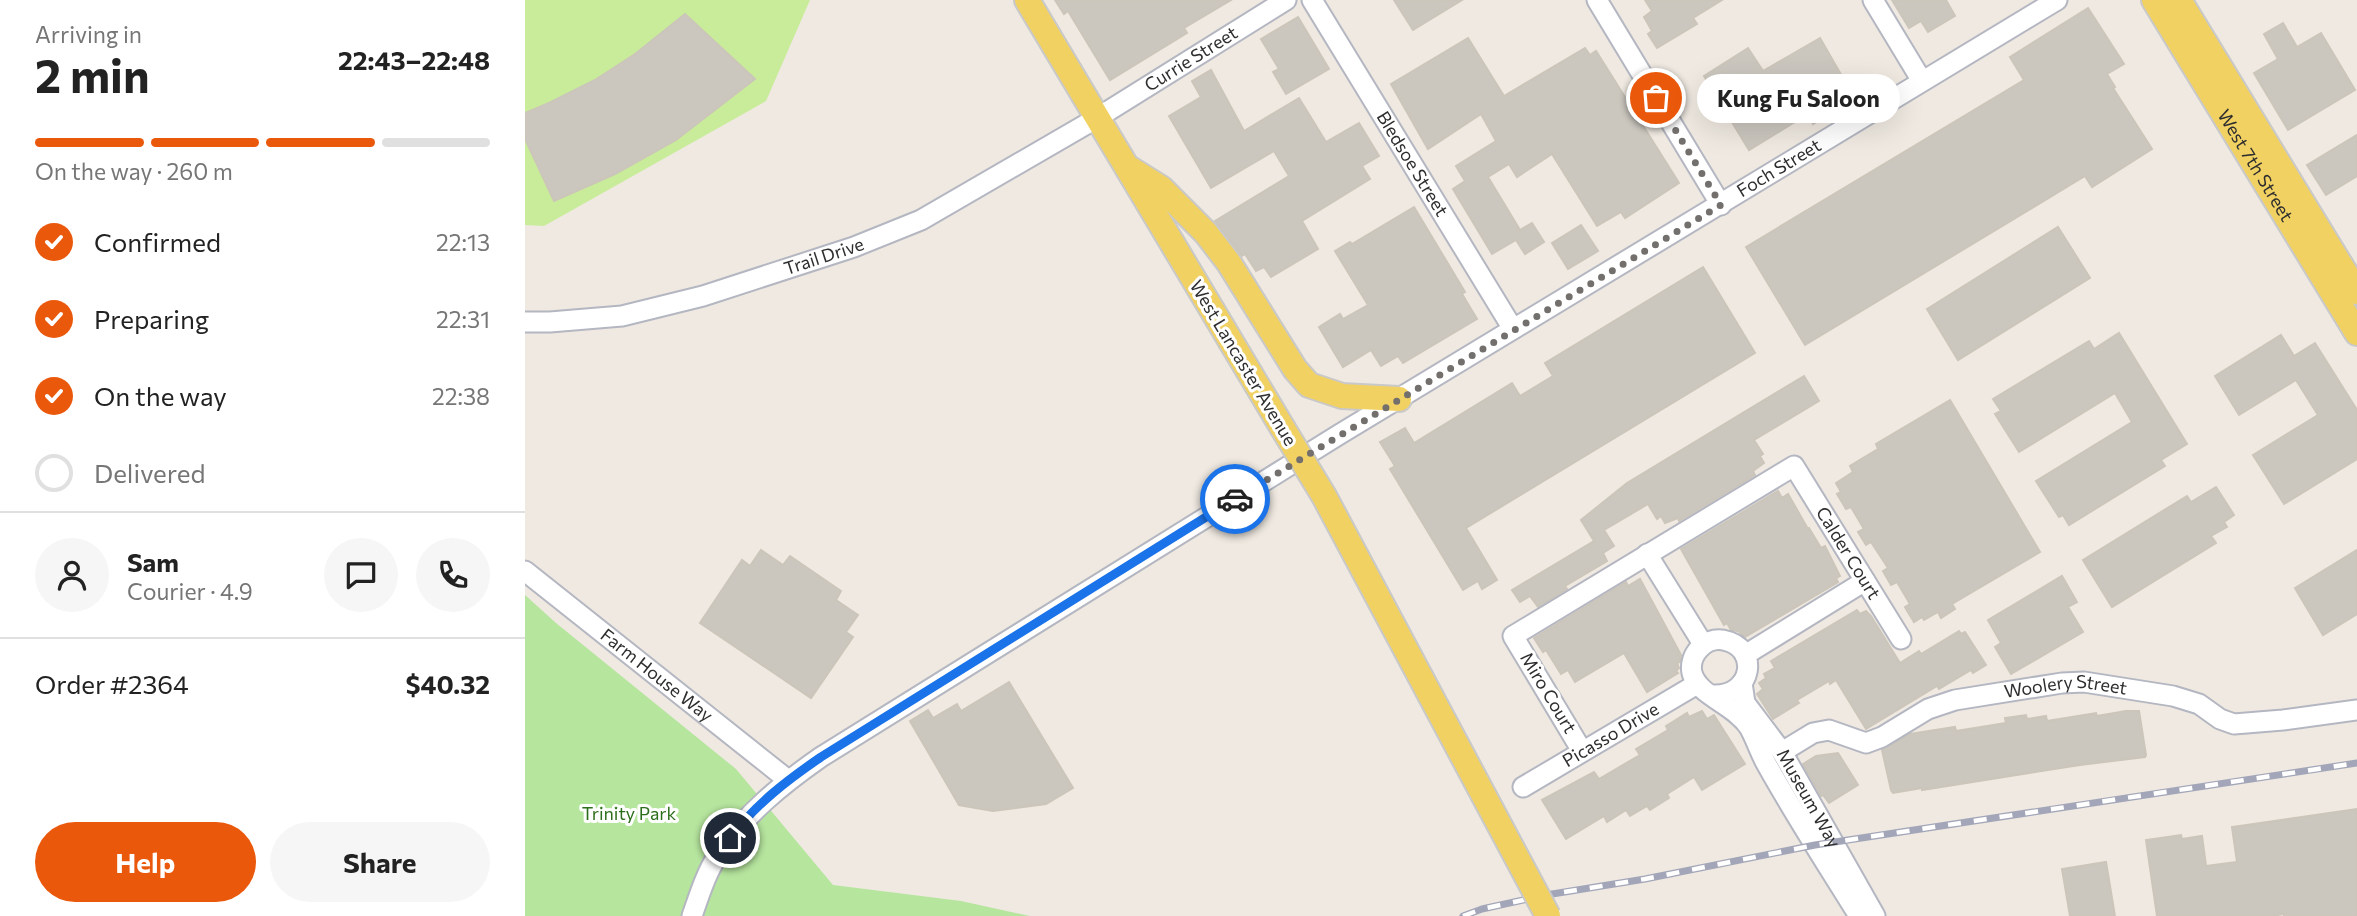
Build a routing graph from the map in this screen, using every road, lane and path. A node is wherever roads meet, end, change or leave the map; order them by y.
1 (1027, 0) edge
2 (1286, 0) edge
3 (1312, 0) edge
4 (1597, 0) edge
5 (1873, 0) edge
6 (2057, 0) edge
7 (2154, 0) edge
8 (2179, 0) edge
9 (1923, 81) junction
10 (1097, 118) junction
11 (1125, 166) junction
12 (1721, 205) junction
13 (2351, 292) edge
14 (525, 322) edge
15 (1513, 329) junction
16 (2357, 333) edge
17 (1399, 399) junction
18 (1647, 554) junction
19 (525, 571) edge
20 (1865, 581) junction
21 (1901, 639) dead end
22 (1703, 644) junction
23 (1745, 655) junction
24 (1742, 683) junction
25 (1705, 690) junction
26 (2357, 710) edge
27 (1583, 751) junction
28 (1782, 752) junction
29 (788, 780) junction
30 (1523, 787) dead end
31 (692, 916) edge
32 (1548, 916) edge
33 (1859, 916) edge
34 (1875, 916) edge

1 - 10 main road, West Lancaster Avenue
2 - 10 street, Currie Street
3 - 15 street, Bledsoe Street
4 - 12 street
5 - 9 street
6 - 9 street, Foch Street
7 - 13 main road, West 7th Street
8 - 13 main road, West 7th Street
9 - 12 street, Foch Street
10 - 11 main road, West Lancaster Avenue
10 - 14 street, Trail Drive
11 - 17 main road
11 - 32 main road, West Lancaster Avenue, bridge
12 - 15 street, Foch Street
13 - 16 main road, West 7th Street
15 - 17 street, Foch Street
17 - 29 street, Foch Street
18 - 20 street, Calder Court
18 - 22 street
18 - 27 street, Miro Court
19 - 29 street, Farm House Way
20 - 21 street, Calder Court
20 - 23 street
22 - 23 street
22 - 25 street
23 - 24 street
24 - 25 street
24 - 28 street, Museum Way
25 - 27 street, Picasso Drive
25 - 33 street, Museum Way
26 - 28 street, Woolery Street
27 - 30 street, Picasso Drive
28 - 34 street, Museum Way
29 - 31 street, Foch Street

